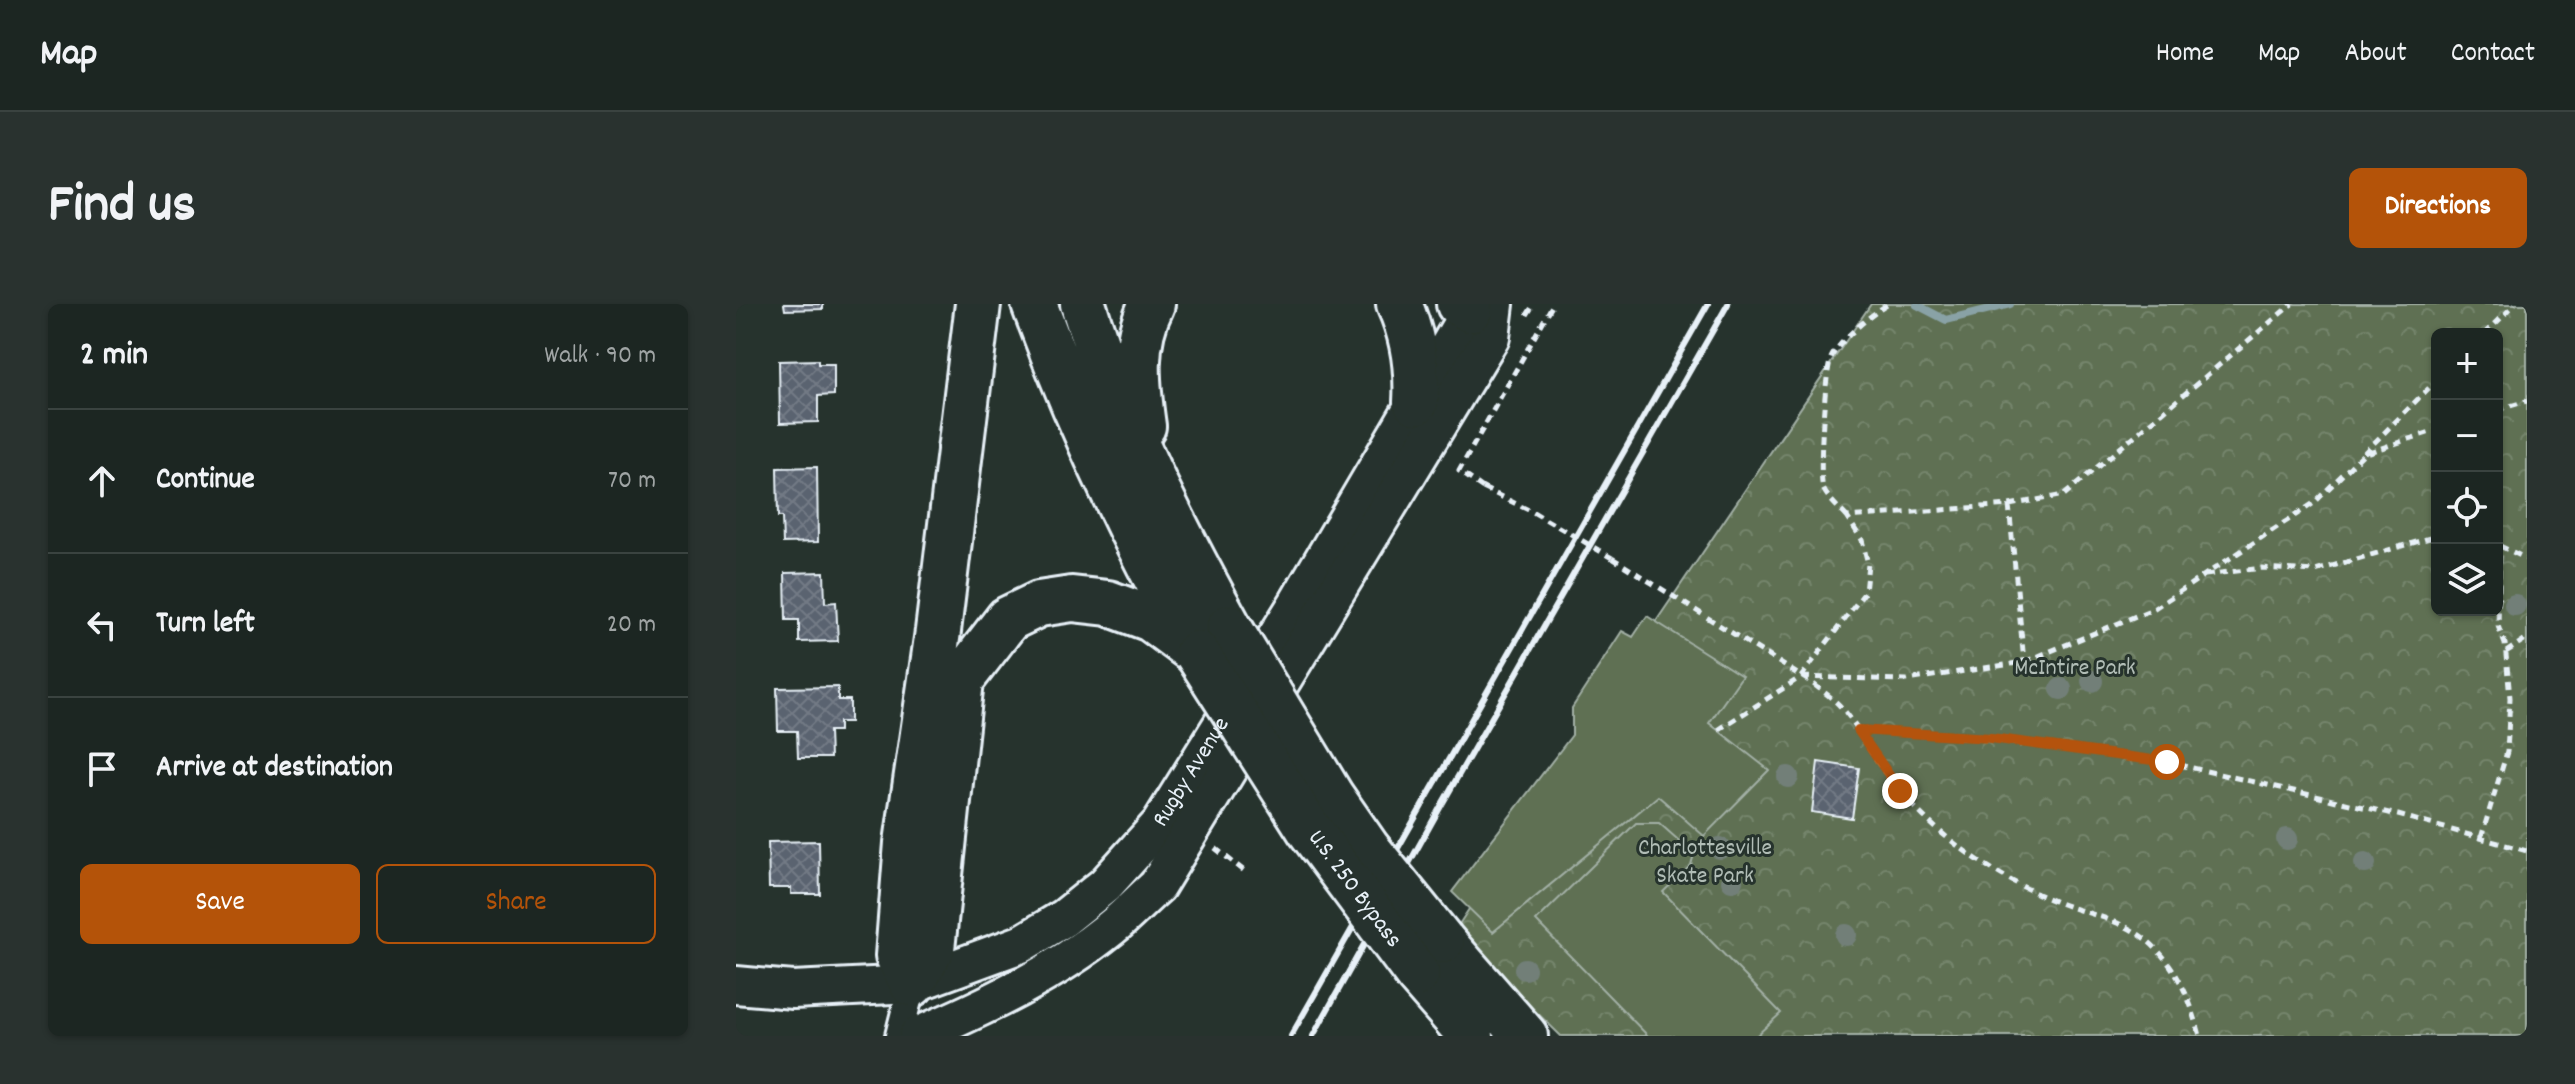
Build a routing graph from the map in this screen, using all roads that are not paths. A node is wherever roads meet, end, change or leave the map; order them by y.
1 (978, 304) edge
2 (1034, 304) edge
3 (1083, 304) edge
4 (1152, 304) edge
5 (1399, 304) edge
6 (1475, 306) edge
7 (1416, 402) junction
8 (1153, 484) junction
9 (1213, 640) junction
10 (1429, 958) junction
11 (912, 984) junction
12 (736, 985) edge
13 (1467, 1033) edge
14 (899, 1036) edge
15 (917, 1036) edge
16 (1525, 1036) edge

1 - 11 highway
2 - 9 highway
3 - 8 highway
4 - 8 highway
5 - 7 highway
6 - 7 street, Rugby Avenue
6 - 15 street, Rugby Avenue
7 - 11 street, Rugby Avenue
8 - 9 highway
9 - 10 highway, bridge
9 - 10 highway, U.S. 250 Bypass, bridge
9 - 11 highway
10 - 13 highway
10 - 16 highway
11 - 12 street, Rugby Avenue
11 - 14 street

